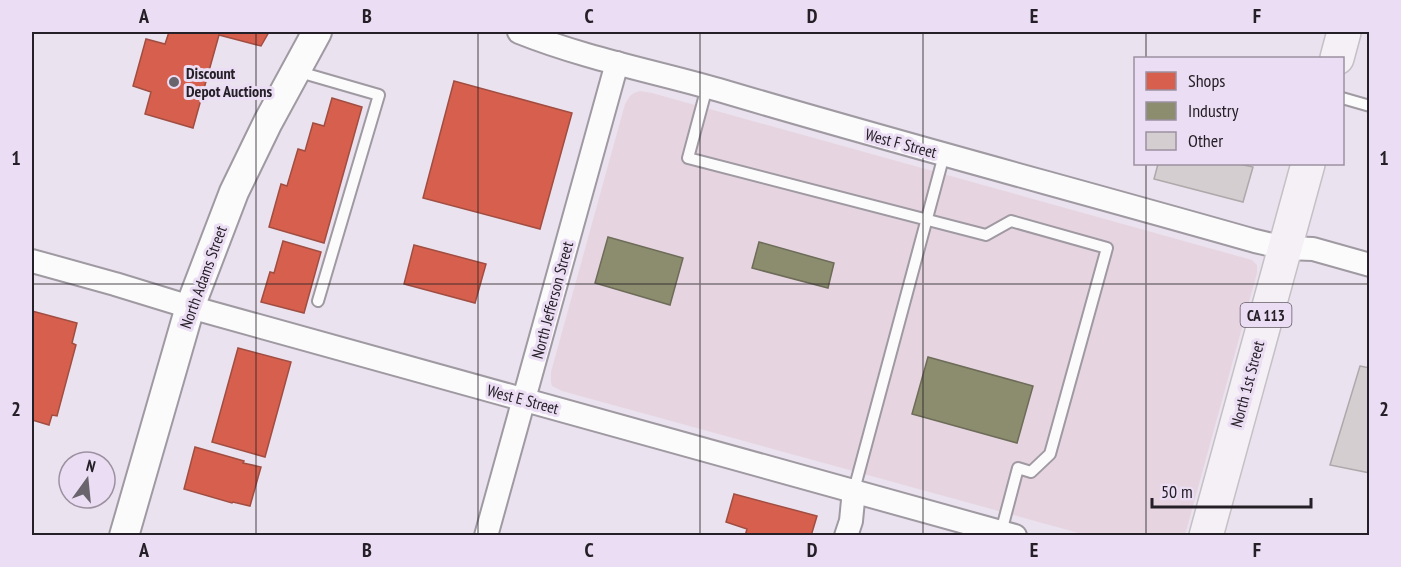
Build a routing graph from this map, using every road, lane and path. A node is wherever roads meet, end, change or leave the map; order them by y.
1 (317, 32) edge
2 (519, 32) edge
3 (1344, 32) edge
4 (1337, 57) edge
5 (617, 63) junction
6 (296, 71) junction
7 (707, 87) junction
8 (1344, 99) edge
9 (1370, 106) edge
10 (944, 155) junction
11 (1308, 165) edge
12 (927, 220) junction
13 (1285, 248) junction
14 (32, 261) edge
15 (1370, 265) edge
16 (318, 301) dead end
17 (190, 308) junction
18 (525, 400) junction
19 (854, 490) junction
20 (1008, 534) edge
21 (124, 536) edge
22 (486, 536) edge
23 (846, 536) edge
24 (1206, 536) edge

1 - 6 street, North Adams Street
2 - 5 street, West F Street
3 - 4 main road
5 - 7 street, West F Street
5 - 18 street, North Jefferson Street
6 - 16 lane
6 - 17 street, North Adams Street
7 - 10 street, West F Street
7 - 12 lane
8 - 9 lane
10 - 12 lane
10 - 13 street, West F Street
11 - 13 main road, North 1st Street / CA 113
12 - 19 lane
12 - 20 lane
13 - 15 street, West F Street
13 - 24 main road, North 1st Street / CA 113
14 - 17 street, West E Street
17 - 18 street, West E Street
17 - 21 street, North Adams Street
18 - 19 street, West E Street
18 - 22 street, North Jefferson Street
19 - 20 street, West E Street
19 - 23 street

